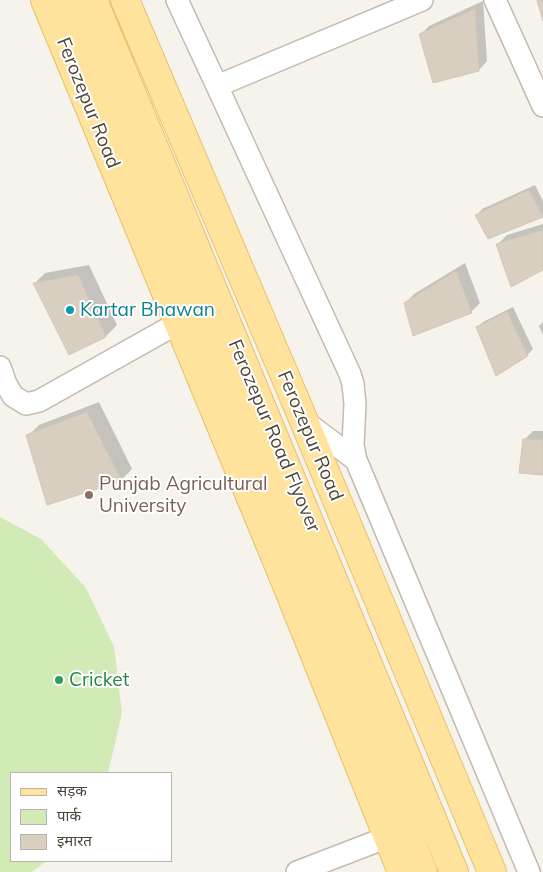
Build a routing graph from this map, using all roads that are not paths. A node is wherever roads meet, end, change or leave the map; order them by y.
1 (45, 0) edge
2 (67, 0) edge
3 (93, 0) edge
4 (125, 0) edge
5 (176, 0) edge
6 (422, 0) edge
7 (495, 0) edge
8 (217, 86) junction
9 (543, 106) edge
10 (178, 323) junction
11 (0, 367) edge
12 (303, 420) junction
13 (356, 460) junction
14 (430, 814) junction
15 (388, 837) junction
16 (298, 872) edge
17 (402, 872) edge
18 (423, 872) edge
19 (454, 872) edge
20 (476, 872) edge
21 (492, 872) edge
22 (529, 872) edge

1 - 10 main road, Ferozepur Road
2 - 18 main road, Ferozepur Road Flyover
3 - 14 main road, Ferozepur Road Flyover
4 - 12 main road, Ferozepur Road
5 - 8 street
6 - 8 street
7 - 9 street
8 - 13 street
10 - 11 street
10 - 15 main road, Ferozepur Road
12 - 13 street
12 - 21 main road, Ferozepur Road
13 - 22 street
14 - 19 main road, Ferozepur Road Flyover
14 - 20 main road
15 - 16 street
15 - 17 main road, Ferozepur Road

